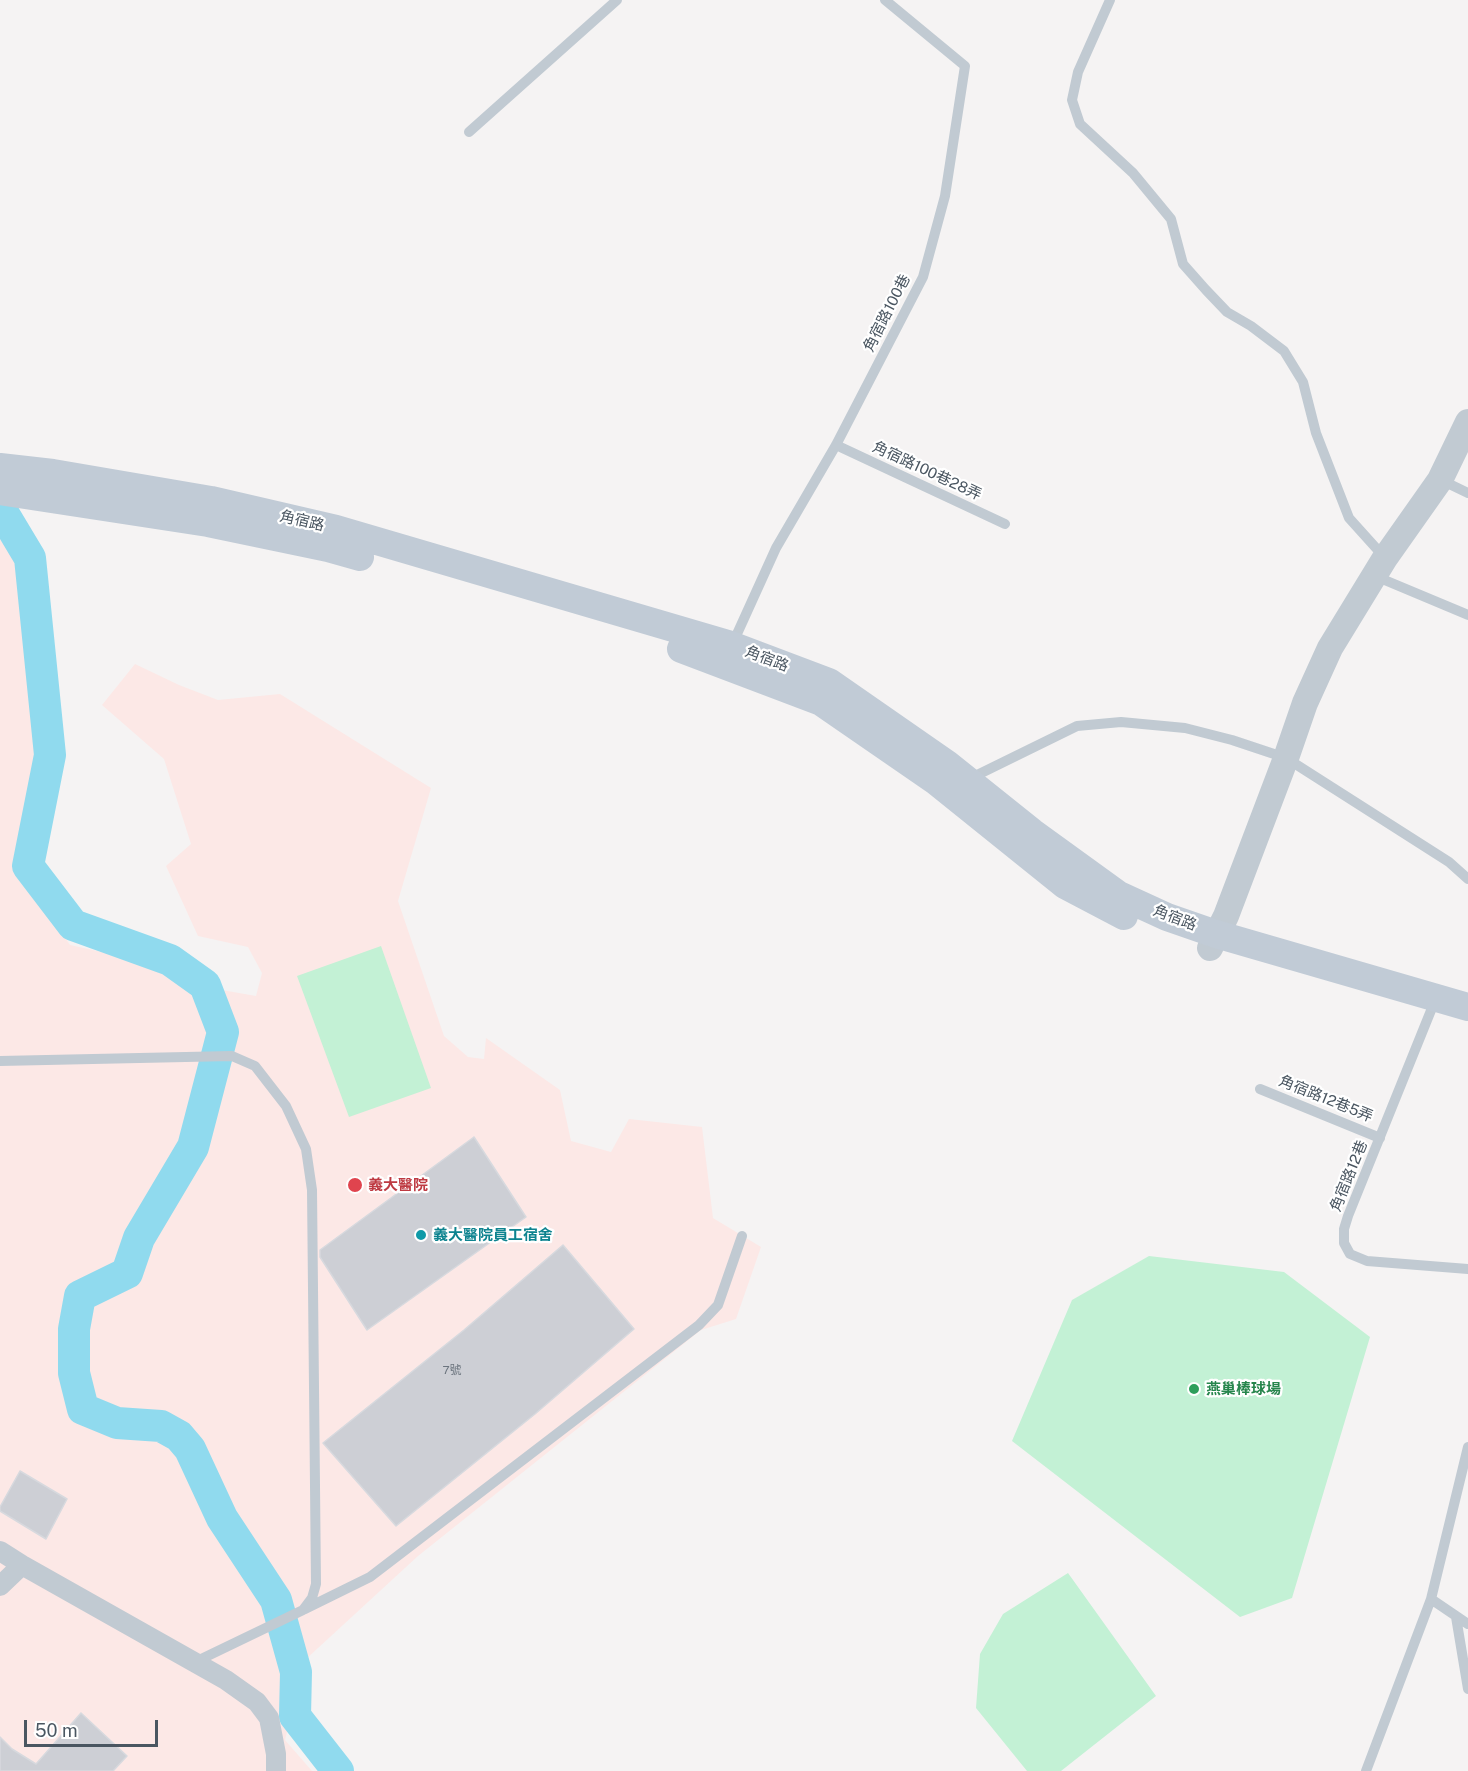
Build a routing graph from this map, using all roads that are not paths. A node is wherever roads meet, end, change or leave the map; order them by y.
1 (617, 0) edge
2 (885, 0) edge
3 (1110, 0) edge
4 (469, 132) dead end
5 (1468, 422) edge
6 (836, 445) junction
7 (4, 476) edge
8 (1440, 480) junction
9 (38, 484) junction
10 (1468, 492) edge
11 (1005, 524) dead end
12 (1380, 567) junction
13 (1468, 615) edge
14 (731, 645) junction
15 (1286, 758) junction
16 (960, 787) junction
17 (1468, 879) edge
18 (1213, 941) junction
19 (1433, 1007) junction
20 (1468, 1007) edge
21 (1468, 1027) edge
22 (0, 1061) edge
23 (1260, 1089) dead end
24 (1380, 1138) junction
25 (742, 1236) dead end
26 (1468, 1269) edge
27 (1468, 1447) edge
28 (0, 1551) edge
29 (22, 1565) junction
30 (0, 1586) edge
31 (1431, 1599) junction
32 (303, 1610) junction
33 (1456, 1617) junction
34 (1468, 1624) edge
35 (194, 1662) junction
36 (1468, 1689) edge
37 (276, 1771) edge
38 (1366, 1771) edge

1 - 4 lane
2 - 6 lane, 角宿路100巷
3 - 12 lane
5 - 8 street
6 - 11 lane, 角宿路100巷28弄
6 - 14 lane, 角宿路100巷
7 - 9 main road, 角宿路
8 - 10 lane
8 - 12 street
9 - 14 main road, 角宿路
9 - 16 main road, 角宿路
12 - 13 lane
12 - 15 street
14 - 16 main road, 角宿路
15 - 16 lane
15 - 17 lane
15 - 18 street
16 - 18 main road, 角宿路
18 - 19 main road, 角宿路
19 - 20 main road, 角宿路
19 - 21 main road, 角宿路
19 - 24 lane, 角宿路12巷
22 - 32 lane
23 - 24 lane, 角宿路12巷5弄
24 - 26 lane, 角宿路12巷
25 - 32 lane
27 - 31 lane
28 - 29 street
29 - 30 street
29 - 35 street
31 - 33 lane
31 - 38 lane
32 - 35 lane
33 - 34 lane
33 - 36 lane
35 - 37 street

